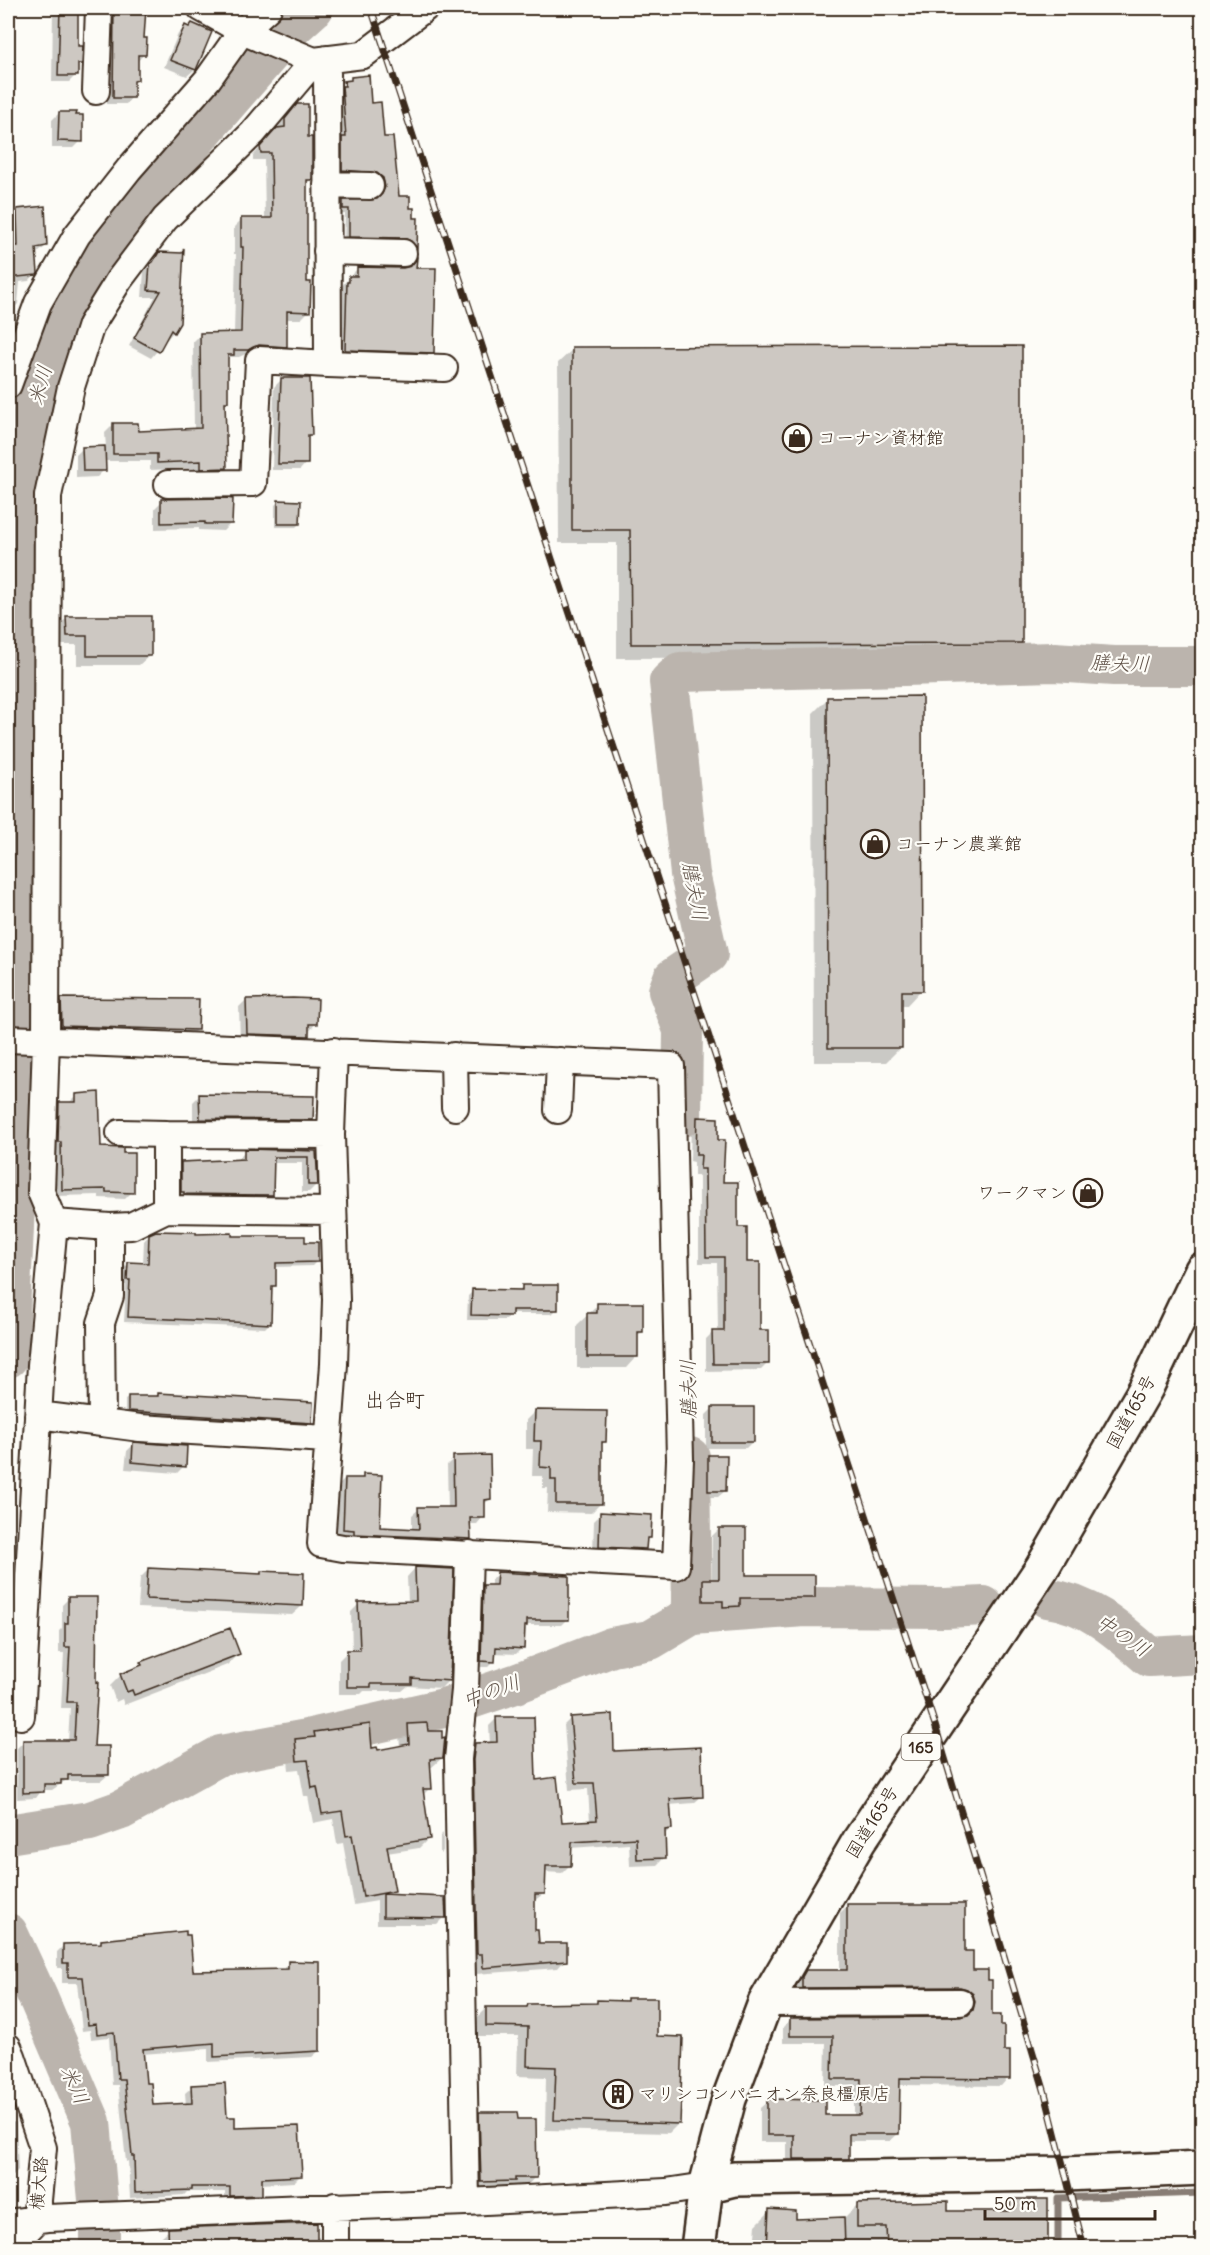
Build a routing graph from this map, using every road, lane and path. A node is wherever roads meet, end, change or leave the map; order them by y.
1 (99, 8) edge
2 (201, 8) edge
3 (268, 8) edge
4 (425, 8) edge
5 (247, 33) junction
6 (316, 59) junction
7 (96, 91) dead end
8 (327, 184) junction
9 (370, 186) dead end
10 (327, 251) junction
11 (403, 253) dead end
12 (328, 364) junction
13 (444, 368) dead end
14 (8, 385) edge
15 (168, 484) dead end
16 (8, 1039) edge
17 (42, 1040) junction
18 (334, 1051) junction
19 (454, 1056) junction
20 (560, 1061) junction
21 (455, 1107) dead end
22 (558, 1110) dead end
23 (120, 1133) dead end
24 (166, 1134) junction
25 (331, 1135) junction
26 (166, 1209) junction
27 (333, 1212) junction
28 (54, 1223) junction
29 (110, 1227) junction
30 (1203, 1270) edge
31 (38, 1415) junction
32 (102, 1423) junction
33 (327, 1439) junction
34 (469, 1554) junction
35 (21, 1716) dead end
36 (960, 2002) dead end
37 (765, 2003) junction
38 (8, 2047) edge
39 (1203, 2168) edge
40 (706, 2186) junction
41 (466, 2202) junction
42 (335, 2206) junction
43 (36, 2221) junction
44 (8, 2223) edge
45 (19, 2247) edge
46 (336, 2247) edge
47 (698, 2247) edge

1 - 7 street
2 - 5 street
3 - 5 street
4 - 6 street
5 - 6 street
5 - 14 street
6 - 8 street
6 - 17 street
8 - 9 street
8 - 10 street
10 - 11 street
10 - 12 street
12 - 13 street
12 - 15 street
16 - 17 street
17 - 18 street
17 - 28 street
18 - 19 street
18 - 25 street
19 - 20 street
19 - 21 street
20 - 22 street
20 - 34 street
23 - 24 street
24 - 25 street
24 - 26 street
25 - 27 street
26 - 27 street
26 - 29 street
27 - 33 street
28 - 29 street
28 - 31 street
29 - 32 street
30 - 37 main road, 国道165号 / 165
31 - 32 street
31 - 35 street
32 - 33 street
33 - 34 street
34 - 41 street
36 - 37 street
37 - 40 main road, 国道165号 / 165
38 - 43 street, 横大路
39 - 40 main road
40 - 41 street
40 - 47 main road, 国道165号 / 165
41 - 42 street
42 - 43 street
42 - 46 street
43 - 44 street
43 - 45 street, 横大路

